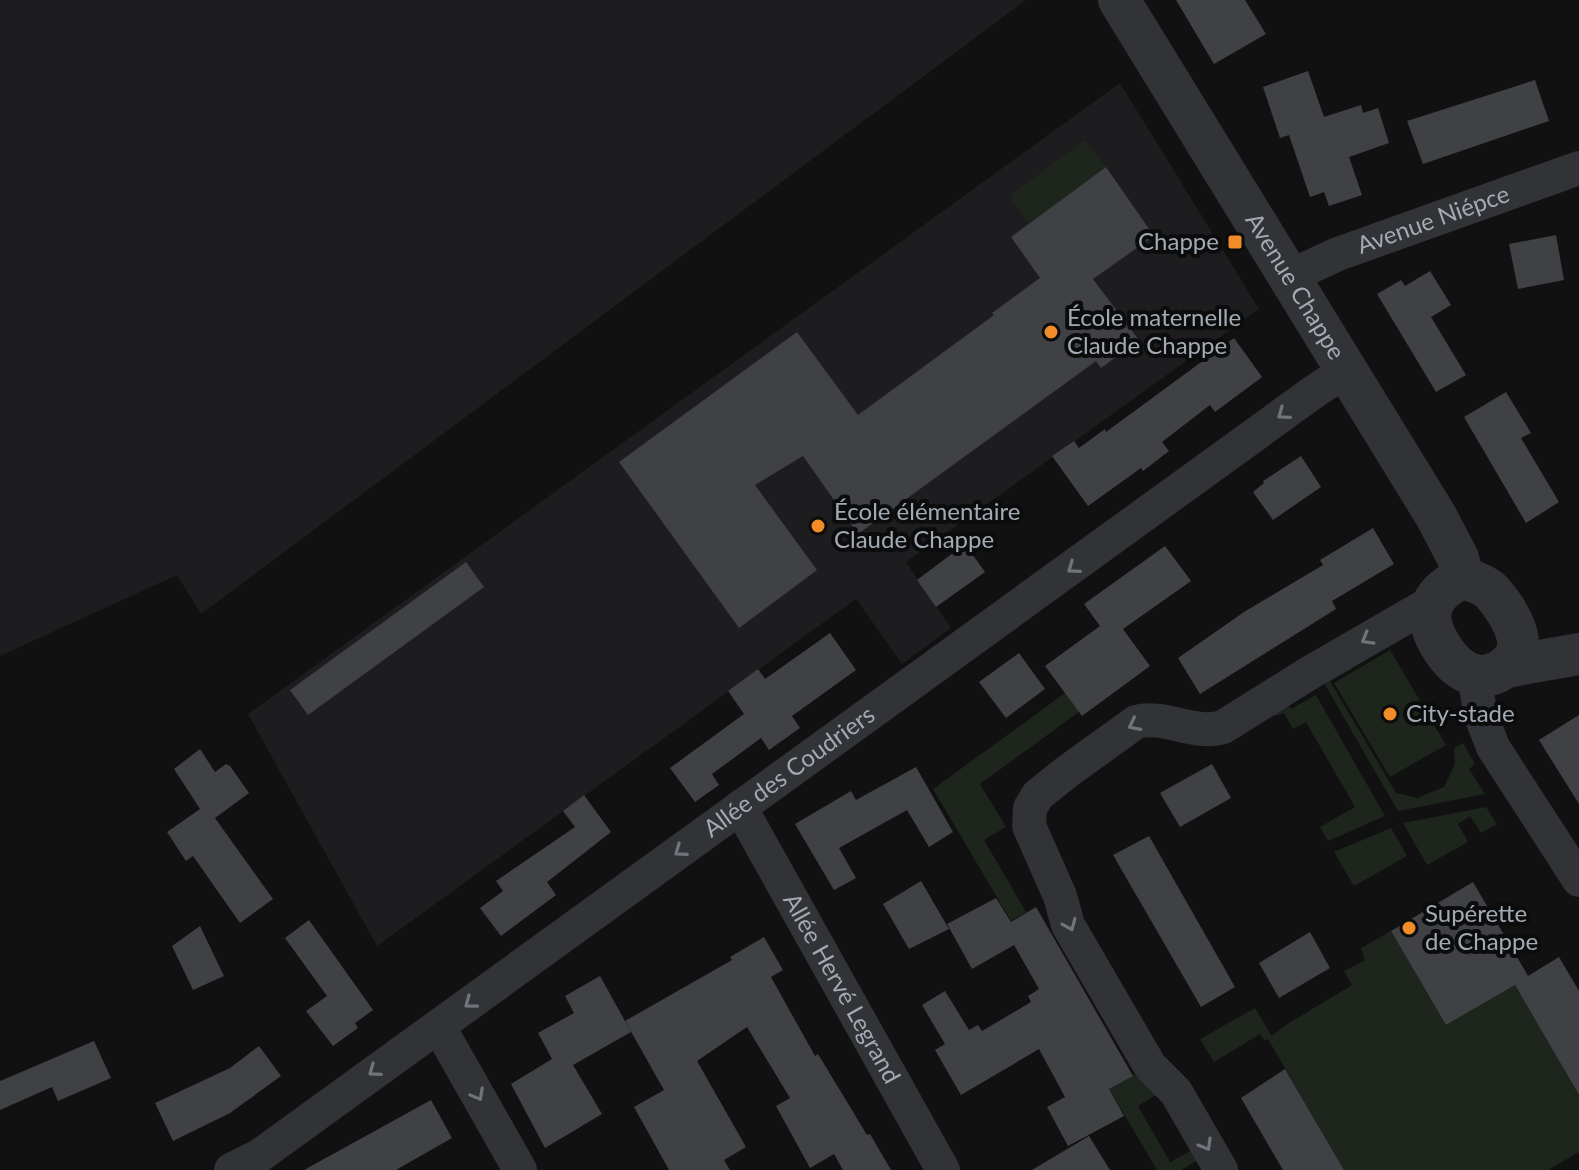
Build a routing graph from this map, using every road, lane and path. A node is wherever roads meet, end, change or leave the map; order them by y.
1 (1119, 0) edge
2 (1579, 168) edge
3 (1290, 276) junction
4 (1347, 370) junction
5 (1449, 589) junction
6 (1579, 654) edge
7 (1499, 658) junction
8 (740, 807) junction
9 (1579, 880) edge
10 (439, 1027) junction
11 (231, 1170) edge
12 (520, 1170) edge
13 (943, 1170) edge
14 (1221, 1170) edge

1 - 3 street, Avenue Chappe
2 - 3 street, Avenue Niépce
3 - 4 street, Avenue Chappe
4 - 5 street, Avenue Chappe
4 -> 8 street, Allée des Coudriers
5 - 7 street
5 - 7 street
5 -> 14 street
6 - 7 street
7 - 9 street
8 -> 10 street, Allée des Coudriers
8 - 13 street, Allée Hervé Legrand
10 -> 11 street, Allée des Coudriers
10 -> 12 street

